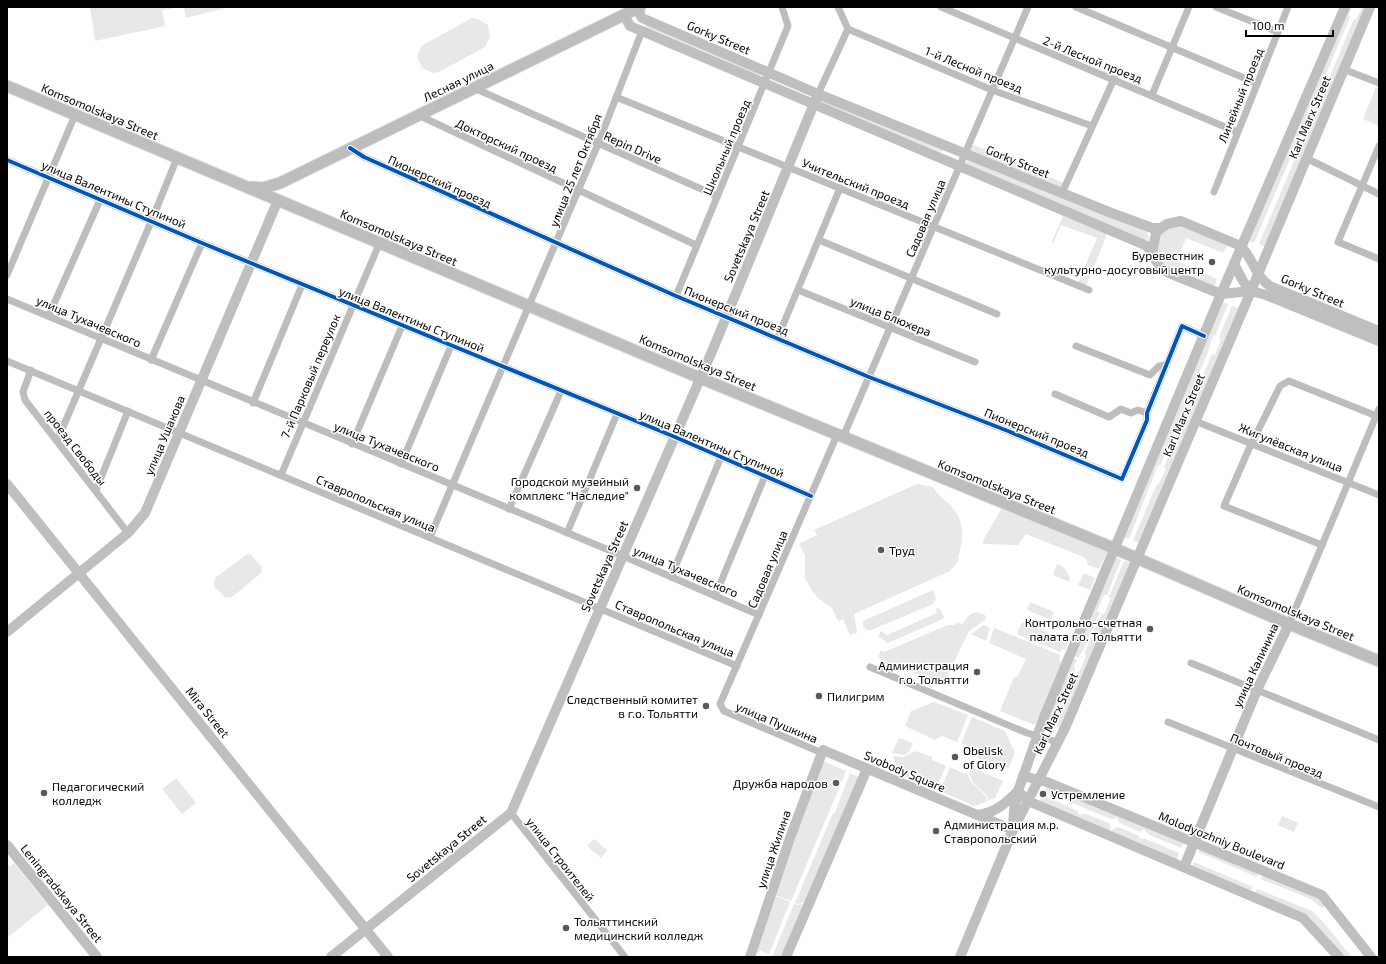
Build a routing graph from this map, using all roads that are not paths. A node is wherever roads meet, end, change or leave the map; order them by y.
1 (782, 7) edge
2 (838, 7) edge
3 (941, 7) edge
4 (1028, 7) edge
5 (1076, 7) edge
6 (1189, 7) edge
7 (1216, 7) edge
8 (1288, 7) edge
9 (1345, 7) edge
10 (1370, 7) edge
11 (639, 8) edge
12 (624, 15) junction
13 (848, 29) junction
14 (642, 31) junction
15 (1278, 32) junction
16 (1014, 38) junction
17 (1172, 47) junction
18 (1344, 69) junction
19 (769, 73) junction
20 (1114, 79) junction
21 (765, 83) junction
22 (1256, 83) junction
23 (1379, 83) edge
24 (7, 86) edge
25 (474, 88) junction
26 (992, 90) junction
27 (1152, 95) junction
28 (616, 96) junction
29 (816, 98) junction
30 (75, 114) junction
31 (418, 115) junction
32 (1092, 126) junction
33 (1237, 132) junction
34 (598, 144) junction
35 (1379, 146) edge
36 (738, 147) junction
37 (350, 148) junction
38 (965, 154) junction
39 (177, 158) junction
40 (1306, 158) junction
41 (7, 160) edge
42 (960, 166) junction
43 (789, 167) junction
44 (50, 178) junction
45 (288, 179) junction
46 (240, 184) junction
47 (1362, 186) junction
48 (840, 188) junction
49 (578, 190) junction
50 (1214, 192) dead end
51 (1062, 193) junction
52 (1379, 194) edge
53 (717, 196) junction
54 (100, 200) junction
55 (278, 200) junction
56 (151, 222) junction
57 (934, 226) junction
58 (1161, 228) junction
59 (818, 240) junction
60 (380, 242) junction
61 (202, 243) junction
62 (556, 244) junction
63 (696, 245) junction
64 (1242, 246) junction
65 (1152, 253) junction
66 (1379, 259) edge
67 (252, 263) junction
68 (1234, 264) junction
69 (7, 275) edge
70 (1258, 275) junction
71 (911, 278) junction
72 (302, 285) junction
73 (798, 290) junction
74 (1089, 290) dead end
75 (1251, 291) junction
76 (1221, 294) junction
77 (676, 296) junction
78 (7, 299) edge
79 (352, 305) junction
80 (530, 306) junction
81 (997, 314) dead end
82 (49, 315) junction
83 (726, 316) junction
84 (402, 326) junction
85 (890, 328) junction
86 (1379, 331) edge
87 (1204, 336) junction
88 (778, 337) junction
89 (101, 339) junction
90 (1379, 341) edge
91 (451, 346) junction
92 (1076, 346) dead end
93 (151, 360) junction
94 (7, 361) edge
95 (975, 362) dead end
96 (1165, 365) junction
97 (503, 367) junction
98 (31, 370) junction
99 (869, 377) junction
100 (700, 378) junction
101 (202, 380) junction
102 (78, 391) junction
103 (561, 391) junction
104 (1055, 394) dead end
105 (253, 403) junction
106 (128, 411) junction
107 (1147, 413) junction
108 (617, 414) junction
109 (1378, 414) edge
110 (1195, 420) junction
111 (301, 423) junction
112 (179, 432) junction
113 (840, 436) junction
114 (675, 437) junction
115 (57, 441) junction
116 (352, 444) junction
117 (1253, 444) junction
118 (721, 458) junction
119 (401, 464) junction
120 (281, 475) junction
121 (765, 476) junction
122 (1348, 482) junction
123 (7, 484) edge
124 (452, 485) junction
125 (96, 490) junction
126 (1379, 495) edge
127 (810, 496) junction
128 (509, 508) junction
129 (128, 533) junction
130 (567, 533) junction
131 (430, 537) junction
132 (1322, 545) junction
133 (1115, 548) junction
134 (623, 556) junction
135 (1136, 558) junction
136 (79, 574) junction
137 (671, 577) junction
138 (715, 596) junction
139 (600, 608) junction
140 (759, 615) junction
141 (1289, 624) junction
142 (7, 632) edge
143 (1379, 661) edge
144 (1191, 663) dead end
145 (737, 666) junction
146 (870, 667) dead end
147 (1257, 690) junction
148 (724, 711) joint
149 (1168, 722) dead end
150 (1037, 736) junction
151 (1379, 740) edge
152 (1057, 742) junction
153 (1233, 749) junction
154 (822, 751) junction
155 (867, 769) junction
156 (1023, 776) junction
157 (1039, 779) junction
158 (1018, 791) junction
159 (1028, 801) junction
160 (1379, 807) edge
161 (511, 813) junction
162 (978, 815) junction
163 (1013, 830) junction
164 (1193, 842) junction
165 (7, 845) edge
166 (1184, 867) junction
167 (366, 929) junction
168 (97, 957) edge
169 (331, 957) edge
170 (388, 957) edge
171 (624, 957) edge
172 (750, 957) edge
173 (786, 957) edge
174 (960, 957) edge
175 (1339, 957) edge
176 (1371, 957) edge

1 - 19 street, Школьный проезд
2 - 13 street
3 - 16 street, 2-й Лесной проезд
4 - 16 street, Садовая улица
5 - 17 street
6 - 17 street
7 - 15 street
8 - 15 street, Линейный проезд
9 - 64 main road, Karl Marx Street
10 - 18 main road, Karl Marx Street
11 - 12 main road, Лесная улица
11 - 19 main road, Gorky Street
12 - 14 main road, Gorky Street
12 - 25 main road, Лесная улица
13 - 26 street, 1-й Лесной проезд
13 - 29 street, Sovetskaya Street
14 - 21 main road, Gorky Street
14 - 28 street, улица 25 лет Октября
15 - 22 street, Линейный проезд
16 - 20 street, 2-й Лесной проезд
16 - 26 street, Садовая улица
17 - 22 street
17 - 27 street
18 - 23 street
18 - 40 main road, Karl Marx Street
19 - 21 street, Школьный проезд
19 - 29 main road, Gorky Street
20 - 27 street, 2-й Лесной проезд
20 - 32 street
21 - 29 main road, Gorky Street
21 - 36 street, Школьный проезд
22 - 33 street, Линейный проезд
24 - 30 main road, Komsomolskaya Street
25 - 31 main road, Лесная улица
25 - 34 street, Repin Drive
26 - 32 street, 1-й Лесной проезд
26 - 38 street, Садовая улица
27 - 33 street, 2-й Лесной проезд
28 - 34 street, улица 25 лет Октября
28 - 36 street, Учительский проезд
29 - 38 main road, Gorky Street
29 - 42 main road, Gorky Street
29 - 43 main road, Sovetskaya Street
30 - 39 main road, Komsomolskaya Street
30 - 44 street
31 - 37 main road, Лесная улица
31 - 49 street, Докторский проезд
32 - 51 street
33 - 50 street, Линейный проезд
34 - 49 street, улица 25 лет Октября
34 - 53 street, Repin Drive
35 - 47 street
36 - 43 street, Учительский проезд
36 - 53 street, Школьный проезд
37 - 45 main road, Лесная улица
37 - 62 street, Пионерский проезд
38 - 42 street, Садовая улица
38 - 51 main road, Gorky Street
39 - 46 main road, Komsomolskaya Street
39 - 56 street
40 - 47 street
40 - 70 main road, Karl Marx Street
41 - 44 street, улица Валентины Ступиной
42 - 57 street, Садовая улица
42 - 65 main road, Gorky Street
43 - 48 street, Учительский проезд
43 - 83 main road, Sovetskaya Street
44 - 54 street, улица Валентины Ступиной
44 - 69 street
45 - 46 main road, Лесная улица
45 - 55 main road
46 - 55 main road, Komsomolskaya Street
47 - 52 street
47 - 66 street
48 - 57 street, Учительский проезд
48 - 59 street
49 - 62 street, улица 25 лет Октября
49 - 63 street, Докторский проезд
51 - 58 main road, Gorky Street
53 - 63 street, Школьный проезд
54 - 56 street, улица Валентины Ступиной
54 - 82 street
55 - 60 main road, Komsomolskaya Street
55 - 67 main road, улица Ушакова
56 - 61 street, улица Валентины Ступиной
56 - 89 street
57 - 71 street, Садовая улица
57 - 74 street, Учительский проезд
58 - 64 main road
58 - 65 main road
59 - 71 street
59 - 73 street
60 - 79 street, 7-й Парковый переулок
60 - 80 main road, Komsomolskaya Street
61 - 67 street, улица Валентины Ступиной
61 - 93 street
62 - 77 street, Пионерский проезд
62 - 80 street, улица 25 лет Октября
63 - 77 street, Школьный проезд
64 - 68 main road, Karl Marx Street
64 - 70 main road, Gorky Street
65 - 76 main road, Gorky Street
67 - 72 street, улица Валентины Ступиной
67 - 101 main road, улица Ушакова
68 - 75 main road
68 - 76 main road, Karl Marx Street
70 - 75 main road, Karl Marx Street
70 - 86 main road, Gorky Street
71 - 81 street
71 - 85 street, Садовая улица
72 - 79 street, улица Валентины Ступиной
72 - 105 street
73 - 85 street, улица Блюхера
73 - 88 street
75 - 76 main road, Gorky Street
75 - 90 main road, Gorky Street
75 - 110 main road, Karl Marx Street
76 - 87 main road, Karl Marx Street
77 - 83 street, Пионерский проезд
78 - 82 street, улица Тухачевского
79 - 84 street, улица Валентины Ступиной
79 - 111 street, 7-й Парковый переулок
80 - 97 street, улица 25 лет Октября
80 - 100 main road, Komsomolskaya Street
82 - 89 street, улица Тухачевского
83 - 88 street, Пионерский проезд
83 - 100 main road, Sovetskaya Street
84 - 91 street, улица Валентины Ступиной
84 - 116 street
85 - 95 street, улица Блюхера
85 - 99 street, Садовая улица
87 - 96 street
87 - 133 main road, Karl Marx Street
88 - 99 street, Пионерский проезд
89 - 93 street, улица Тухачевского
89 - 102 street
91 - 97 street, улица Валентины Ступиной
91 - 119 street
92 - 96 street
93 - 101 street, улица Тухачевского
94 - 98 street, Ставропольская улица
96 - 107 street
97 - 103 street, улица Валентины Ступиной
97 - 124 street, улица 25 лет Октября
98 - 102 street, Ставропольская улица
98 - 115 street, проезд Свободы
99 - 107 street, Пионерский проезд
99 - 113 street, Садовая улица
100 - 113 main road, Komsomolskaya Street
100 - 114 main road, Sovetskaya Street
101 - 105 street, улица Тухачевского
101 - 112 main road, улица Ушакова
102 - 106 street, Ставропольская улица
102 - 115 street
103 - 108 street, улица Валентины Ступиной
103 - 128 street
104 - 107 street
105 - 111 street, улица Тухачевского
106 - 112 street, Ставропольская улица
106 - 125 street
108 - 114 street, улица Валентины Ступиной
108 - 130 street
109 - 117 street
109 - 122 street, улица Калинина
110 - 117 street, Жигулёвская улица
110 - 135 main road, Karl Marx Street
111 - 116 street, улица Тухачевского
111 - 120 street, 7-й Парковый переулок
112 - 120 street, Ставропольская улица
112 - 129 main road, улица Ушакова
113 - 127 street, Садовая улица
113 - 133 main road, Komsomolskaya Street
114 - 118 street, улица Валентины Ступиной
114 - 134 main road, Sovetskaya Street
115 - 125 street, проезд Свободы
116 - 119 street, улица Тухачевского
117 - 122 street, Жигулёвская улица
117 - 132 street
118 - 121 street, улица Валентины Ступиной
118 - 137 street
119 - 124 street, улица Тухачевского
120 - 131 street, Ставропольская улица
121 - 127 street, улица Валентины Ступиной
121 - 138 street
122 - 126 street, Жигулёвская улица
122 - 132 street, улица Калинина
123 - 136 main road, Mira Street
124 - 128 street, улица Тухачевского
124 - 131 street, улица 25 лет Октября
125 - 129 street, проезд Свободы
127 - 140 street, Садовая улица
128 - 130 street, улица Тухачевского
129 - 136 main road, улица Ушакова
130 - 134 street, улица Тухачевского
131 - 139 street, Ставропольская улица
132 - 141 street, улица Калинина
133 - 135 main road, Komsomolskaya Street
133 - 150 main road, Karl Marx Street
134 - 137 street, улица Тухачевского
134 - 139 main road, Sovetskaya Street
135 - 141 main road, Komsomolskaya Street
135 - 152 main road, Karl Marx Street
136 - 142 main road, улица Ушакова
136 - 167 main road, Mira Street
137 - 138 street, улица Тухачевского
138 - 140 street, улица Тухачевского
139 - 145 street, Ставропольская улица
139 - 161 main road, Sovetskaya Street
140 - 145 street, Садовая улица
141 - 143 main road, Komsomolskaya Street
141 - 147 main road, улица Калинина
144 - 147 street
145 - 148 street, Садовая улица
146 - 150 street
147 - 151 street
147 - 153 main road, улица Калинина
148 - 154 street, улица Пушкина
149 - 153 street, Почтовый проезд
150 - 152 street
150 - 156 main road, Karl Marx Street
152 - 157 main road, Karl Marx Street
153 - 160 street, Почтовый проезд
153 - 164 main road, улица Калинина
154 - 155 main road, Svobody Square
154 - 172 main road, улица Жилина
155 - 162 main road, Svobody Square
155 - 173 main road
156 - 157 main road, Molodyozhniy Boulevard
156 - 158 main road, Karl Marx Street
157 - 159 main road, Karl Marx Street
157 - 164 main road, Molodyozhniy Boulevard
158 - 159 main road
158 - 162 main road
158 - 163 main road, Karl Marx Street
159 - 163 main road, Karl Marx Street
159 - 166 main road
161 - 167 main road, Sovetskaya Street
161 - 171 street, улица Строителей
162 - 163 main road, Svobody Square
163 - 174 main road, Karl Marx Street
164 - 166 main road, улица Калинина
164 - 176 main road, Molodyozhniy Boulevard
165 - 168 main road, Leningradskaya Street
166 - 175 main road
167 - 169 main road, Sovetskaya Street
167 - 170 main road, Mira Street

